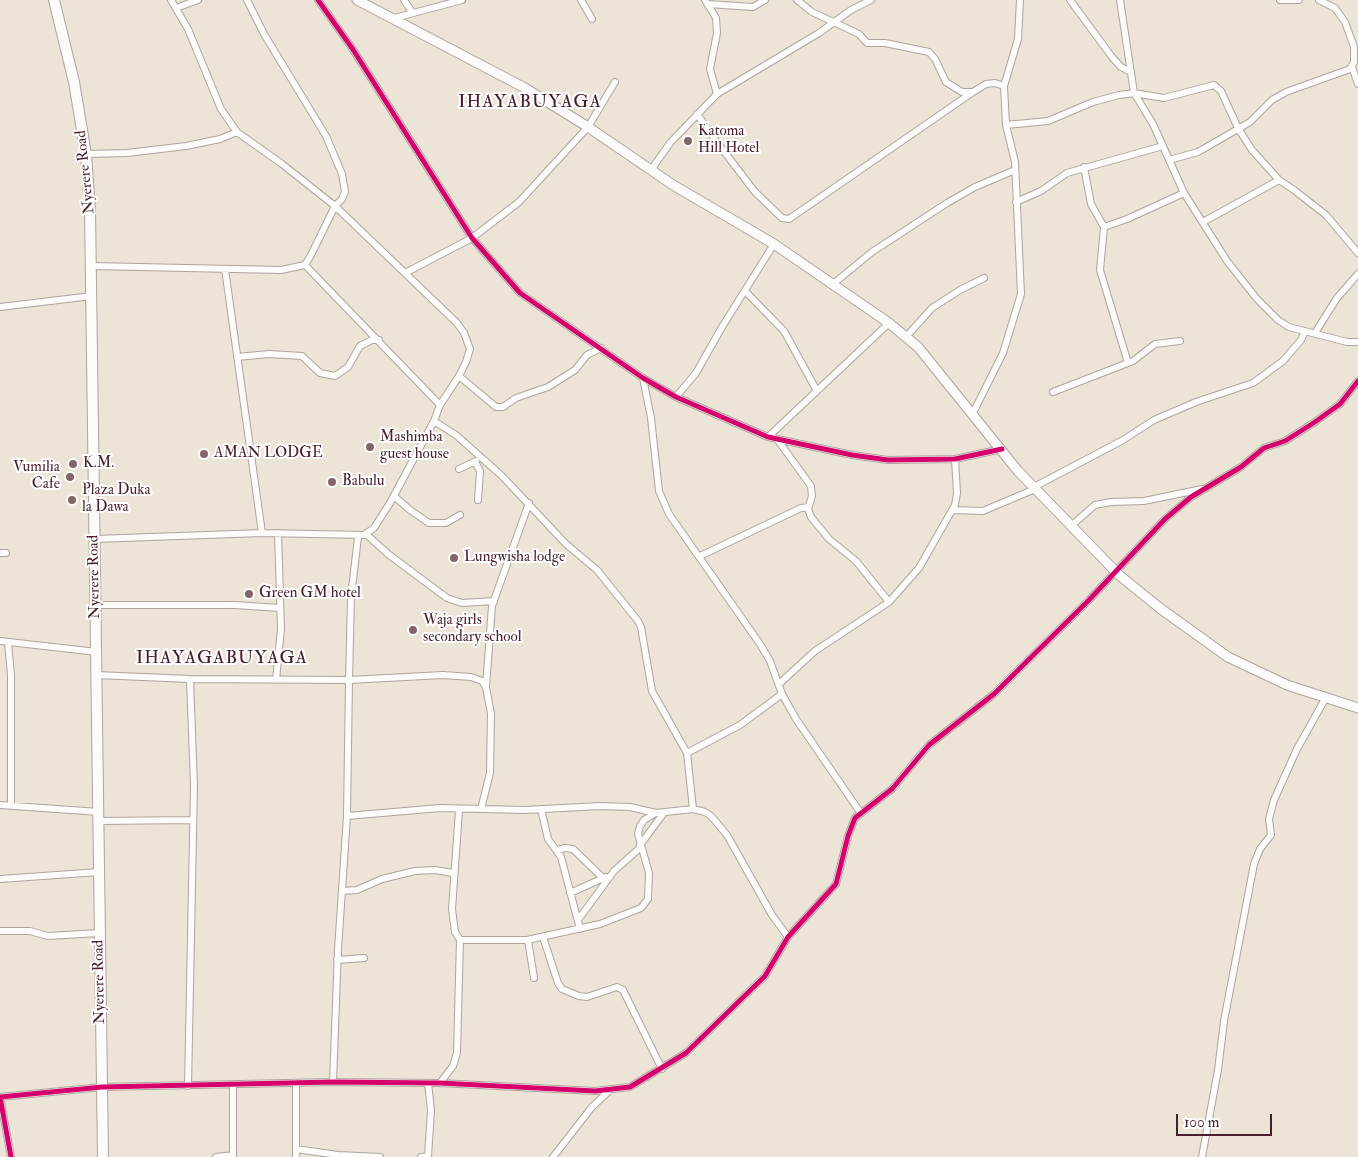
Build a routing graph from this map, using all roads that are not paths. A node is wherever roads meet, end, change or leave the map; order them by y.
1 (54, 0) edge
2 (170, 0) edge
3 (198, 0) edge
4 (247, 0) edge
5 (318, 0) edge
6 (357, 0) edge
7 (404, 0) edge
8 (462, 0) edge
9 (581, 0) edge
10 (764, 0) edge
11 (797, 0) edge
12 (871, 0) edge
13 (1020, 0) edge
14 (1070, 0) edge
15 (1120, 0) edge
16 (1280, 0) edge
17 (1299, 0) edge
18 (1319, 0) edge
19 (707, 2) edge
20 (176, 8) junction
21 (412, 12) junction
22 (391, 19) junction
23 (592, 19) dead end
24 (833, 23) junction
25 (1352, 67) junction
26 (1131, 72) junction
27 (614, 82) dead end
28 (1358, 84) edge
29 (1004, 86) junction
30 (973, 92) junction
31 (1134, 93) junction
32 (717, 94) junction
33 (697, 114) junction
34 (1006, 125) junction
35 (588, 127) junction
36 (1238, 128) junction
37 (237, 132) junction
38 (1163, 146) junction
39 (86, 154) junction
40 (1169, 160) junction
41 (1084, 167) junction
42 (650, 170) junction
43 (1015, 170) junction
44 (1279, 180) junction
45 (1184, 193) junction
46 (1016, 202) junction
47 (334, 206) junction
48 (1203, 222) junction
49 (1104, 227) junction
50 (472, 238) junction
51 (774, 244) junction
52 (1358, 253) edge
53 (305, 265) junction
54 (92, 266) junction
55 (225, 269) junction
56 (405, 272) junction
57 (1358, 274) edge
58 (984, 278) dead end
59 (833, 284) junction
60 (746, 292) junction
61 (92, 296) junction
62 (0, 307) edge
63 (889, 323) junction
64 (1305, 331) junction
65 (1315, 333) junction
66 (906, 337) junction
67 (379, 340) junction
68 (1180, 341) dead end
69 (1358, 342) edge
70 (601, 348) junction
71 (236, 357) junction
72 (1128, 363) junction
73 (459, 376) junction
74 (643, 378) junction
75 (1358, 381) edge
76 (817, 391) junction
77 (1053, 392) dead end
78 (676, 397) junction
79 (440, 405) junction
80 (974, 413) junction
81 (434, 421) junction
82 (768, 437) junction
83 (777, 439) junction
84 (1002, 449) junction
85 (481, 456) junction
86 (954, 459) junction
87 (475, 462) junction
88 (459, 469) dead end
89 (1034, 488) junction
90 (1205, 488) junction
91 (394, 496) junction
92 (478, 500) dead end
93 (529, 503) junction
94 (808, 507) junction
95 (953, 510) junction
96 (460, 515) dead end
97 (1071, 526) junction
98 (262, 533) junction
99 (278, 533) junction
100 (366, 534) junction
101 (358, 537) junction
102 (95, 539) junction
103 (700, 556) junction
104 (1114, 571) junction
105 (494, 601) junction
106 (889, 602) junction
107 (96, 605) junction
108 (280, 608) junction
109 (0, 641) edge
110 (8, 642) junction
111 (97, 652) junction
112 (96, 675) junction
113 (190, 679) junction
114 (276, 680) junction
115 (348, 680) junction
116 (779, 684) junction
117 (486, 687) junction
118 (782, 694) junction
119 (1325, 699) junction
120 (1358, 708) edge
121 (686, 754) junction
122 (0, 805) edge
123 (11, 805) junction
124 (481, 809) junction
125 (541, 809) junction
126 (694, 809) junction
127 (459, 810) junction
128 (860, 812) junction
129 (659, 813) junction
130 (347, 816) junction
131 (99, 817) junction
132 (193, 820) junction
133 (640, 846) junction
134 (557, 850) junction
135 (99, 872) junction
136 (453, 873) junction
137 (612, 875) junction
138 (603, 878) junction
139 (0, 879) edge
140 (342, 892) junction
141 (570, 893) junction
142 (578, 920) junction
143 (580, 929) junction
144 (0, 931) edge
145 (99, 933) junction
146 (543, 937) junction
147 (788, 938) junction
148 (460, 940) junction
149 (528, 940) junction
150 (364, 958) dead end
151 (337, 960) junction
152 (534, 978) dead end
153 (662, 1069) junction
154 (332, 1082) junction
155 (296, 1083) junction
156 (428, 1083) junction
157 (440, 1083) junction
158 (232, 1085) junction
159 (188, 1086) junction
160 (102, 1087) junction
161 (609, 1091) junction
162 (296, 1148) junction
163 (233, 1156) edge
164 (428, 1156) edge
165 (12, 1157) edge
166 (104, 1157) edge
167 (216, 1157) edge
168 (296, 1157) edge
169 (356, 1157) edge
170 (380, 1157) edge
171 (421, 1157) edge
172 (553, 1157) edge
173 (1202, 1157) edge

1 - 39 highway, Nyerere Road
2 - 20 street
3 - 20 street
4 - 47 street
5 - 50 street
6 - 22 main road
7 - 21 street
8 - 21 street
9 - 23 street
10 - 19 street
11 - 24 street
12 - 24 street
13 - 29 street
14 - 26 street
15 - 26 street
16 - 17 street
18 - 25 street
19 - 32 street
20 - 37 street
21 - 22 street
22 - 35 main road
24 - 30 street
24 - 32 street
25 - 28 street
25 - 36 street
26 - 31 street
27 - 35 street
29 - 30 street
29 - 34 street
30 - 33 street
31 - 34 street
31 - 36 street
31 - 38 street
32 - 33 street
33 - 42 street
34 - 43 street
35 - 42 main road
35 - 50 street
36 - 40 street
36 - 44 street
37 - 39 street
37 - 47 street
38 - 40 street
38 - 41 street
39 - 54 highway, Nyerere Road
40 - 45 street
41 - 46 street
41 - 49 street
42 - 51 main road
43 - 46 street
43 - 59 street
44 - 48 street
44 - 52 street
45 - 48 street
45 - 49 street
46 - 80 street
47 - 53 street
47 - 56 street
48 - 64 street
49 - 72 street
50 - 56 street
50 - 70 street
51 - 59 main road
51 - 60 street
53 - 55 street
53 - 67 street
54 - 55 street
54 - 61 highway, Nyerere Road
55 - 71 street
56 - 73 street
57 - 65 street
58 - 66 street
59 - 63 main road
60 - 76 street
60 - 78 street
61 - 62 street
61 - 102 highway, Nyerere Road
63 - 66 main road
63 - 76 street
64 - 65 street
64 - 89 street
65 - 69 street
66 - 80 main road
67 - 71 street
67 - 79 street
68 - 72 street
70 - 73 street
70 - 74 street
71 - 98 street
72 - 77 street
73 - 79 street
74 - 78 street
74 - 103 street
75 - 90 street
76 - 82 street
78 - 82 street
79 - 81 street
80 - 84 main road
81 - 85 street
81 - 91 street
82 - 83 street
83 - 86 street
83 - 94 street
84 - 86 street
84 - 89 main road
85 - 87 street
85 - 93 street
86 - 95 street
87 - 88 street
87 - 92 street
89 - 95 street
89 - 97 main road
90 - 97 street
90 - 104 street
91 - 96 street
91 - 100 street
93 - 105 street
93 - 121 street
94 - 103 street
94 - 106 street
95 - 106 street
97 - 104 main road
98 - 99 street
98 - 102 street
99 - 101 street
99 - 108 street
100 - 101 street
100 - 105 street
101 - 115 street
102 - 107 highway, Nyerere Road
103 - 116 street
104 - 119 main road
104 - 128 street
105 - 117 street
106 - 116 street
107 - 108 street
107 - 111 highway, Nyerere Road
108 - 114 street
109 - 110 street
110 - 111 street
110 - 123 street
111 - 112 highway, Nyerere Road
112 - 113 street
112 - 131 highway, Nyerere Road
113 - 114 street
113 - 132 street
114 - 115 street
115 - 117 street
115 - 130 street
116 - 118 street
117 - 124 street
118 - 121 street
118 - 128 street
119 - 120 main road
119 - 173 street
121 - 126 street
122 - 123 street
123 - 131 street
124 - 125 street
124 - 127 street
125 - 129 street
125 - 134 street
126 - 129 street
126 - 147 street
127 - 130 street
127 - 136 street
128 - 147 street
129 - 133 street
129 - 133 street
130 - 140 street
131 - 132 street
131 - 135 highway, Nyerere Road
132 - 159 street
133 - 137 street
133 - 143 street
134 - 138 street
134 - 141 street
135 - 139 street
135 - 145 highway, Nyerere Road
136 - 140 street
136 - 148 street
137 - 138 street
137 - 142 street
138 - 141 street
140 - 151 street
141 - 142 street
142 - 143 street
143 - 146 street
144 - 145 street
145 - 160 highway, Nyerere Road
146 - 149 street
146 - 153 street
147 - 153 street
148 - 149 street
148 - 157 street
149 - 152 street
150 - 151 street
151 - 154 street
153 - 161 street
154 - 155 street
154 - 156 street
155 - 158 street
155 - 162 street
156 - 157 street
156 - 164 street
157 - 161 street
158 - 159 street
158 - 163 street
159 - 160 street
160 - 165 street
160 - 166 highway, Nyerere Road
161 - 172 street
162 - 168 street
162 - 169 street
163 - 167 street
164 - 171 street
169 - 170 street

